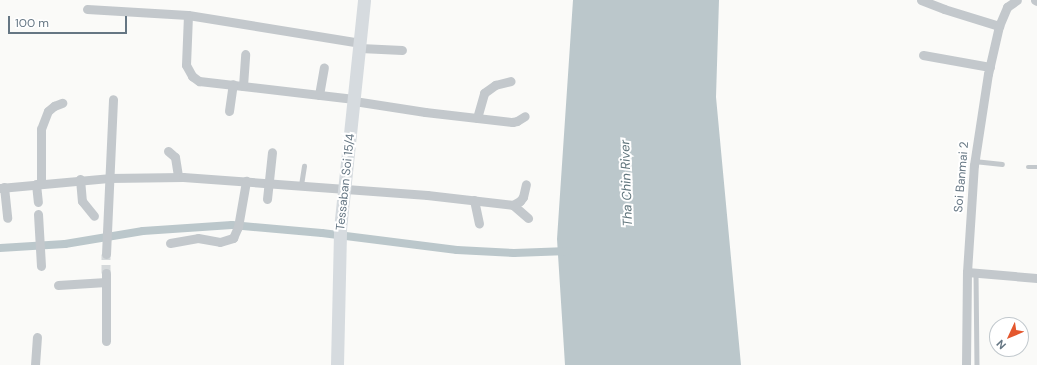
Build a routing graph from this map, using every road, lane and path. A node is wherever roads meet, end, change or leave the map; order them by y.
1 (364, 0) edge
2 (921, 0) edge
3 (1016, 0) edge
4 (87, 9) dead end
5 (188, 15) junction
6 (999, 26) junction
7 (360, 46) junction
8 (402, 50) dead end
9 (245, 54) dead end
10 (923, 56) dead end
11 (324, 67) dead end
12 (990, 67) junction
13 (511, 81) dead end
14 (233, 84) junction
15 (243, 86) junction
16 (319, 95) junction
17 (113, 99) dead end
18 (354, 100) junction
19 (62, 103) dead end
20 (229, 111) dead end
21 (525, 116) dead end
22 (477, 118) junction
23 (168, 151) dead end
24 (272, 152) dead end
25 (974, 161) junction
26 (1002, 164) dead end
27 (304, 166) dead end
28 (1028, 166) dead end
29 (1037, 167) edge
30 (109, 178) junction
31 (178, 178) junction
32 (80, 179) junction
33 (246, 181) junction
34 (269, 183) junction
35 (39, 184) junction
36 (526, 184) dead end
37 (301, 185) junction
38 (2, 187) edge
39 (345, 188) junction
40 (267, 199) dead end
41 (474, 200) junction
42 (38, 202) dead end
43 (513, 205) junction
44 (38, 214) dead end
45 (94, 216) dead end
46 (6, 218) dead end
47 (528, 218) dead end
48 (479, 223) dead end
49 (170, 243) dead end
50 (106, 245) tunnel mouth
51 (41, 266) dead end
52 (971, 272) junction
53 (1037, 278) edge
54 (58, 286) dead end
55 (37, 337) dead end
56 (106, 340) dead end
57 (35, 365) edge
58 (337, 365) edge
59 (966, 365) edge
60 (977, 365) edge

1 - 7 street, Tessaban Soi 15/4
2 - 6 street
3 - 6 street, Soi Banmai 2
4 - 5 street
5 - 7 street
5 - 14 street
6 - 12 street, Soi Banmai 2
7 - 8 street
7 - 18 street, Tessaban Soi 15/4
9 - 15 street
10 - 12 street
11 - 16 street
12 - 25 street, Soi Banmai 2
13 - 22 street
14 - 15 street
14 - 20 street
15 - 16 street
16 - 18 street
17 - 30 street
18 - 22 street
18 - 39 street, Tessaban Soi 15/4
19 - 35 street
21 - 22 street
23 - 31 street
24 - 34 street
25 - 26 lane
25 - 52 street, Soi Banmai 2
27 - 37 lane
28 - 29 lane
30 - 31 street
30 - 32 street
30 - 50 street
31 - 33 street
32 - 35 street
32 - 45 street
33 - 34 street
33 - 49 street
34 - 37 street
34 - 40 street
35 - 38 street
35 - 42 street
36 - 43 street
37 - 39 street
38 - 46 street
39 - 41 street
39 - 58 street, Tessaban Soi 15/4
41 - 43 street
41 - 48 street
43 - 47 street
44 - 51 street
52 - 53 street
52 - 59 street, Soi Banmai 2
52 - 60 lane
54 - 56 street
55 - 57 street

